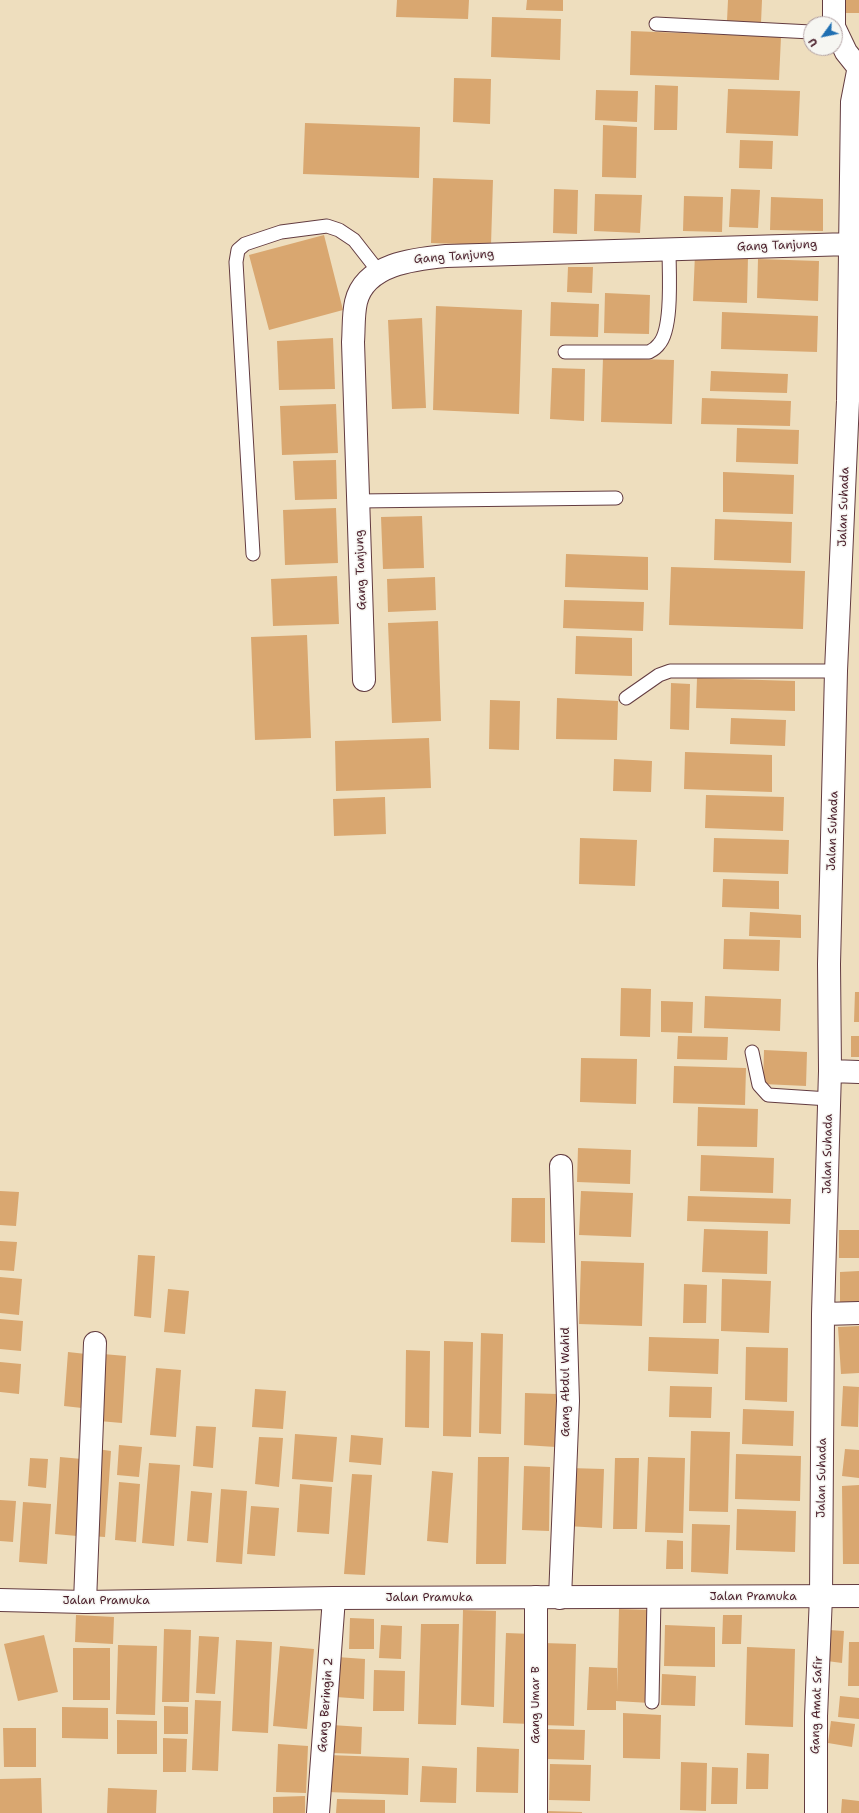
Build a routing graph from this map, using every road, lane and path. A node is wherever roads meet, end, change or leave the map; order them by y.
1 (834, 0) edge
2 (834, 16) edge
3 (656, 24) dead end
4 (803, 32) edge
5 (843, 47) edge
6 (859, 66) edge
7 (850, 244) junction
8 (669, 250) junction
9 (379, 272) junction
10 (565, 352) dead end
11 (616, 498) dead end
12 (358, 501) junction
13 (851, 512) edge
14 (253, 554) dead end
15 (836, 671) junction
16 (364, 680) dead end
17 (626, 698) dead end
18 (752, 1052) dead end
19 (830, 1071) junction
20 (859, 1072) edge
21 (829, 1099) junction
22 (561, 1166) dead end
23 (859, 1313) edge
24 (823, 1314) junction
25 (95, 1344) dead end
26 (821, 1596) junction
27 (859, 1596) edge
28 (536, 1597) junction
29 (654, 1597) junction
30 (334, 1598) junction
31 (560, 1598) junction
32 (0, 1600) edge
33 (85, 1602) junction
34 (652, 1702) dead end
35 (318, 1813) edge
36 (536, 1813) edge
37 (816, 1813) edge

1 - 2 street
3 - 4 lane
5 - 6 street
6 - 7 street, Jalan Suhada
7 - 8 street, Gang Tanjung
7 - 13 street, Jalan Suhada
8 - 9 street, Gang Tanjung
8 - 10 lane
9 - 12 street, Gang Tanjung
9 - 14 lane
11 - 12 lane
12 - 16 street, Gang Tanjung
13 - 15 street, Jalan Suhada
15 - 17 lane
15 - 19 street, Jalan Suhada
18 - 21 lane
19 - 20 street
19 - 21 street, Jalan Suhada
21 - 24 street, Jalan Suhada
22 - 31 street, Gang Abdul Wahid
23 - 24 street
24 - 26 street, Jalan Suhada
25 - 33 street
26 - 27 street, Jalan Pramuka
26 - 29 street, Jalan Pramuka
26 - 37 street, Gang Amat Safir
28 - 30 street, Jalan Pramuka
28 - 31 street, Jalan Pramuka
28 - 36 street, Gang Umar B
29 - 31 street, Jalan Pramuka
29 - 34 lane
30 - 33 street, Jalan Pramuka
30 - 35 street, Gang Beringin 2
32 - 33 street, Jalan Pramuka

